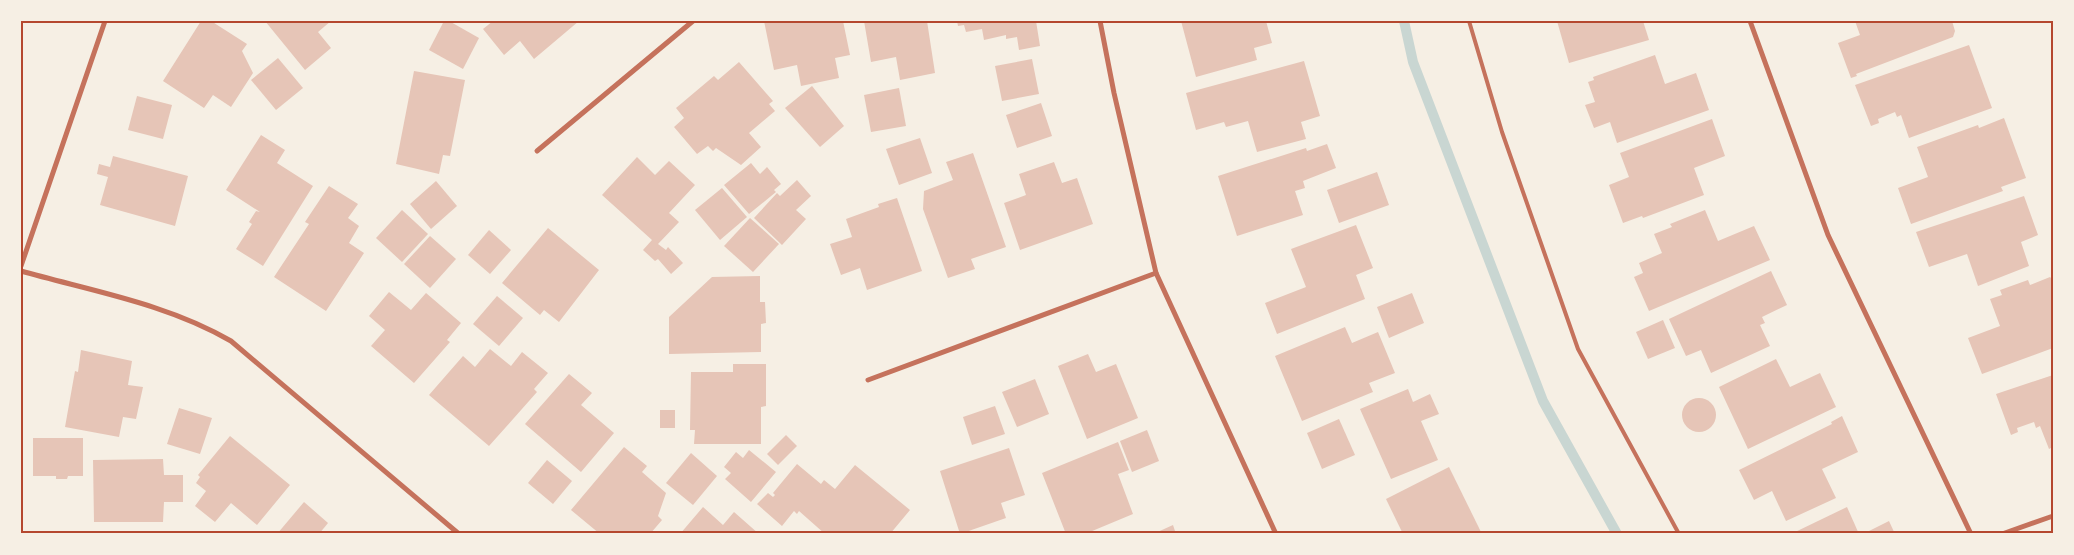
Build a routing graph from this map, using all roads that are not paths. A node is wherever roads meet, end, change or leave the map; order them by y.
1 (105, 21) edge
2 (693, 21) edge
3 (1100, 21) edge
4 (1469, 21) edge
5 (1750, 21) edge
6 (537, 151) dead end
7 (21, 266) edge
8 (21, 271) edge
9 (1156, 273) junction
10 (868, 380) dead end
11 (2053, 516) edge
12 (459, 534) edge
13 (1276, 534) edge
14 (1679, 534) edge
15 (1972, 534) edge
16 (2002, 534) edge

1 - 7 street
2 - 6 street
3 - 9 street
4 - 14 lane
5 - 15 street
8 - 12 street
9 - 10 street
9 - 13 street
11 - 16 street

